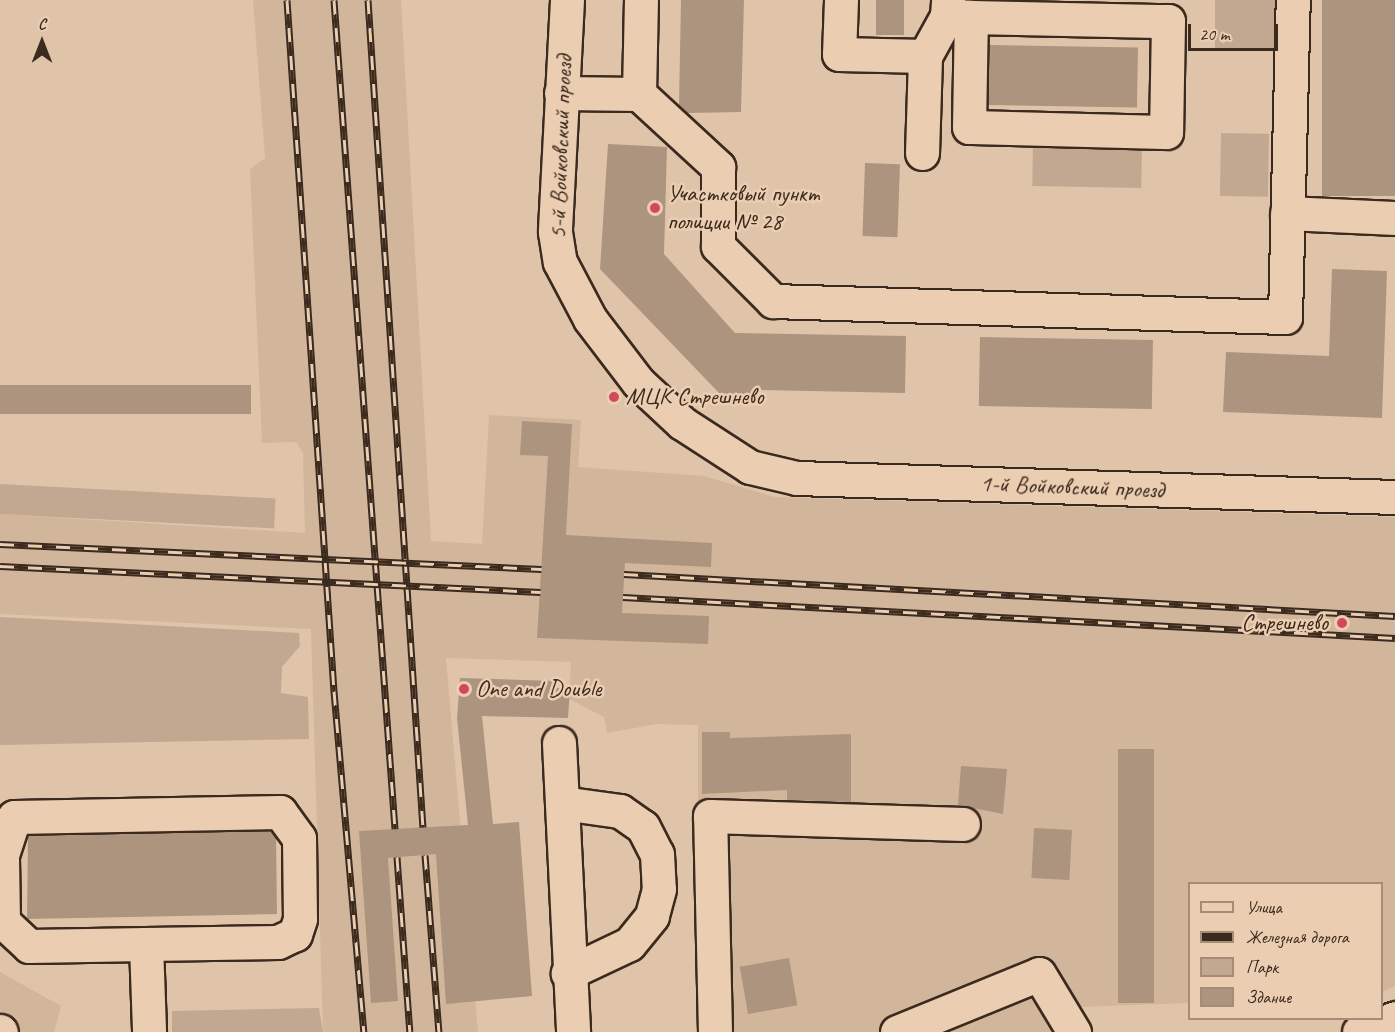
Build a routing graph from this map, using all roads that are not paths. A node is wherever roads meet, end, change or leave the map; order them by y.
1 (567, 0) edge
2 (640, 0) edge
3 (841, 0) edge
4 (1293, 0) edge
5 (956, 11) edge
6 (925, 56) junction
7 (561, 93) junction
8 (639, 94) junction
9 (922, 153) dead end
10 (1287, 213) junction
11 (1395, 218) edge
12 (750, 467) joint
13 (1395, 497) edge
14 (559, 743) dead end
15 (562, 803) junction
16 (963, 824) dead end
17 (146, 944) junction
18 (568, 973) junction
19 (1395, 1018) edge
20 (1362, 1031) edge
21 (149, 1032) edge
22 (573, 1032) edge
23 (715, 1032) edge
24 (897, 1032) edge
25 (1074, 1032) edge

1 - 7 street, 5-й Войковский проезд
2 - 8 street
3 - 6 street
4 - 10 street
5 - 5 street
5 - 6 street
6 - 9 street
7 - 8 street
7 - 12 street, 5-й Войковский проезд
8 - 10 street
10 - 11 street
12 - 13 street, 1-й Войковский проезд
14 - 15 street
15 - 18 street
15 - 18 street
16 - 23 street
17 - 17 street
17 - 21 street
18 - 22 street
19 - 20 street
24 - 25 street

